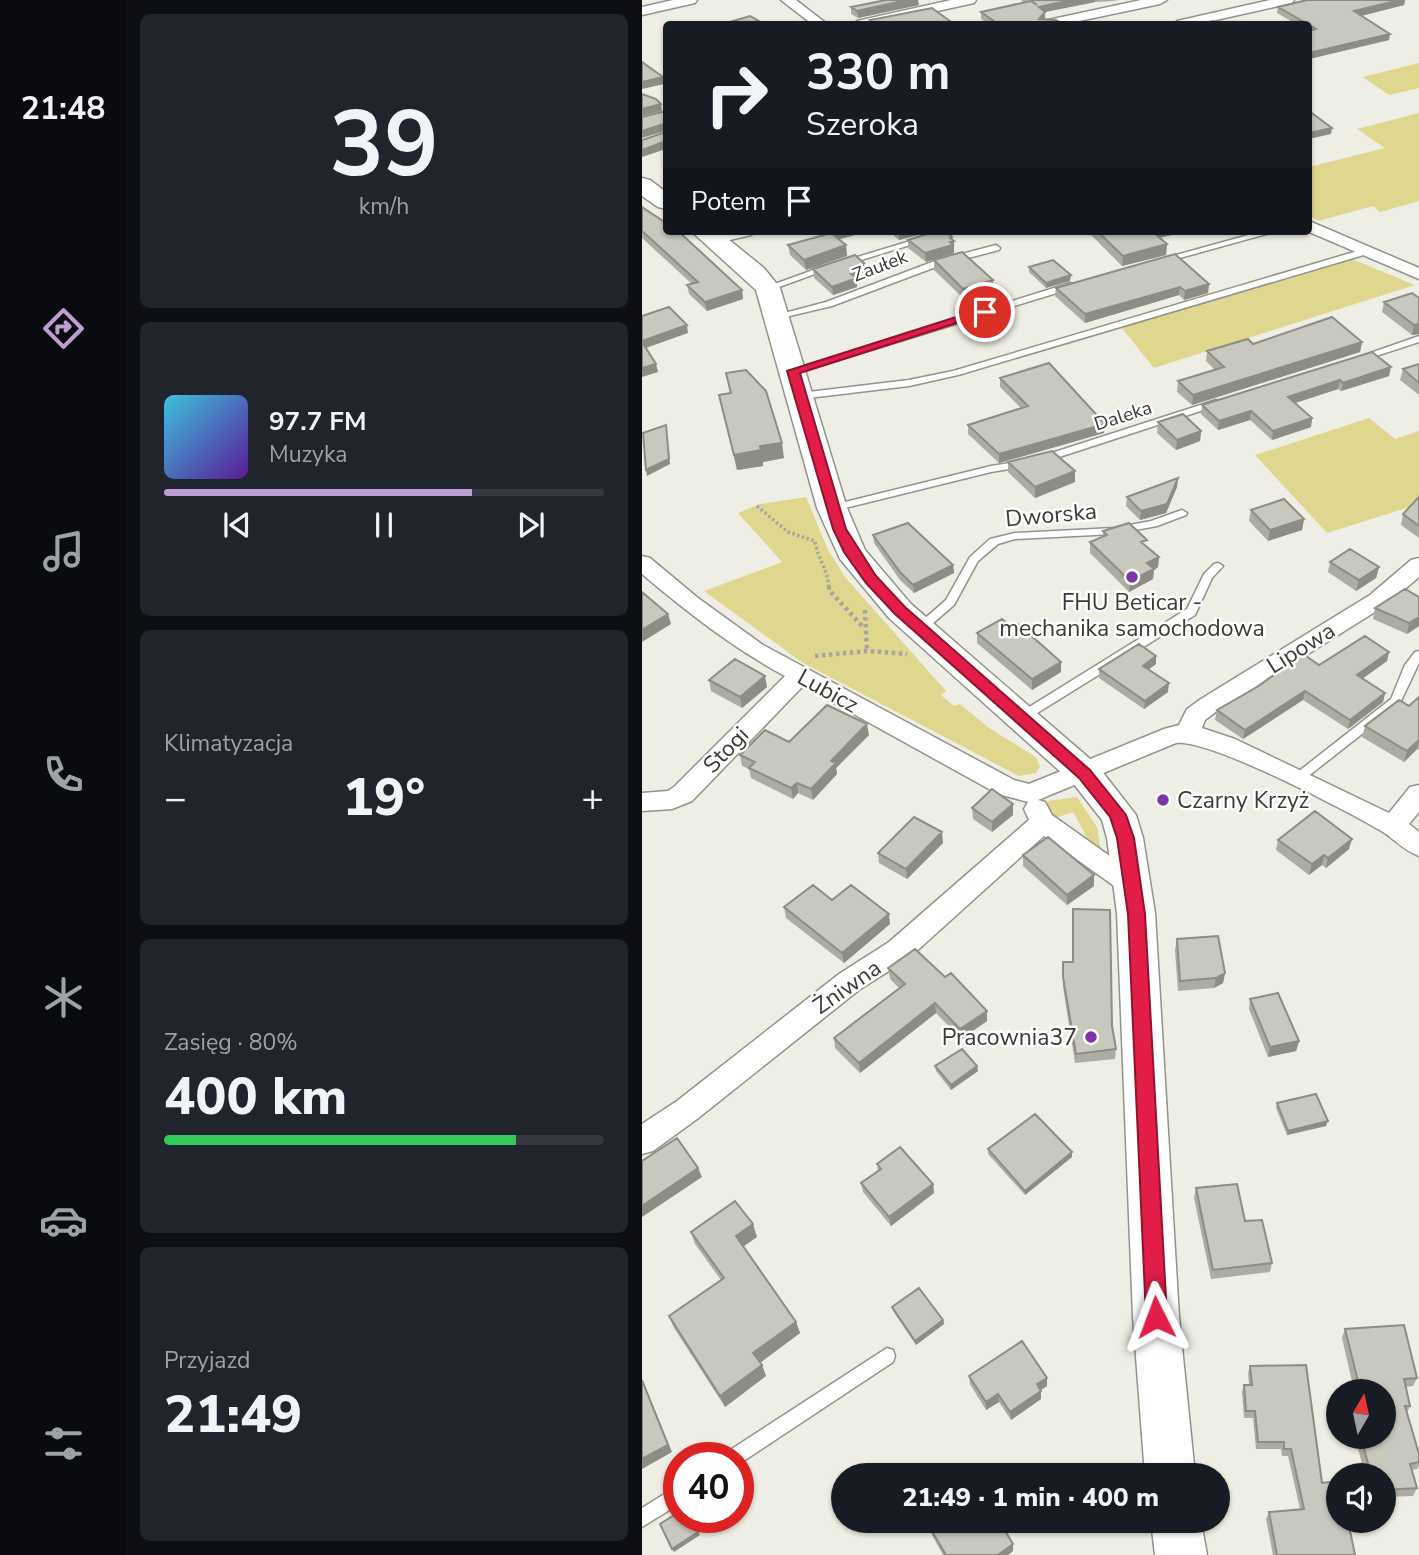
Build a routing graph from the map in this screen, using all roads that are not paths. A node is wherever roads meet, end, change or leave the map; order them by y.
1 (690, 0) edge
2 (788, 0) edge
3 (969, 0) edge
4 (1160, 0) edge
5 (1287, 0) edge
6 (642, 11) edge
7 (816, 21) edge
8 (875, 21) edge
9 (1063, 21) edge
10 (1195, 21) edge
11 (642, 185) edge
12 (663, 200) edge
13 (1312, 227) edge
14 (721, 235) edge
15 (938, 235) edge
16 (1258, 235) edge
17 (996, 248) dead end
18 (1364, 253) junction
19 (1156, 262) edge
20 (1419, 274) edge
21 (1084, 282) edge
22 (772, 302) junction
23 (1419, 339) edge
24 (1351, 361) edge
25 (797, 383) junction
26 (1231, 399) edge
27 (1182, 513) dead end
28 (826, 520) junction
29 (1419, 565) edge
30 (1218, 566) dead end
31 (647, 573) edge
32 (915, 641) junction
33 (1419, 654) edge
34 (802, 667) junction
35 (1022, 717) junction
36 (1188, 733) junction
37 (1085, 774) junction
38 (1298, 778) junction
39 (1029, 793) junction
40 (1419, 794) edge
41 (642, 802) edge
42 (1043, 822) junction
43 (1393, 826) junction
44 (1419, 846) edge
45 (1133, 886) junction
46 (642, 1141) edge
47 (888, 1356) dead end
48 (754, 1444) edge
49 (1169, 1463) edge
50 (663, 1504) edge
51 (642, 1518) edge
52 (1178, 1533) edge
53 (1181, 1555) edge

1 - 6 street
2 - 7 street
3 - 8 street
4 - 9 street
5 - 10 street
11 - 12 street
13 - 18 street
14 - 22 street
15 - 22 lane
16 - 19 lane
17 - 22 lane, Zaułek
18 - 20 street
18 - 25 lane
21 - 25 lane
22 - 25 street
23 - 24 lane
25 - 28 street
26 - 28 lane, Daleka
27 - 32 lane, Dworska
28 - 32 street
29 - 36 street, Lipowa
30 - 35 lane
31 - 34 street, Lubicz
32 - 35 street
33 - 38 lane
34 - 39 street, Lubicz
34 - 41 street, Stogi
35 - 37 street
36 - 37 street
36 - 38 street
37 - 39 street
37 - 45 street
38 - 43 street
39 - 42 street
40 - 43 street
42 - 45 street
42 - 46 street, Żniwna
43 - 44 street
45 - 49 street
47 - 48 lane
50 - 51 lane
52 - 53 street

